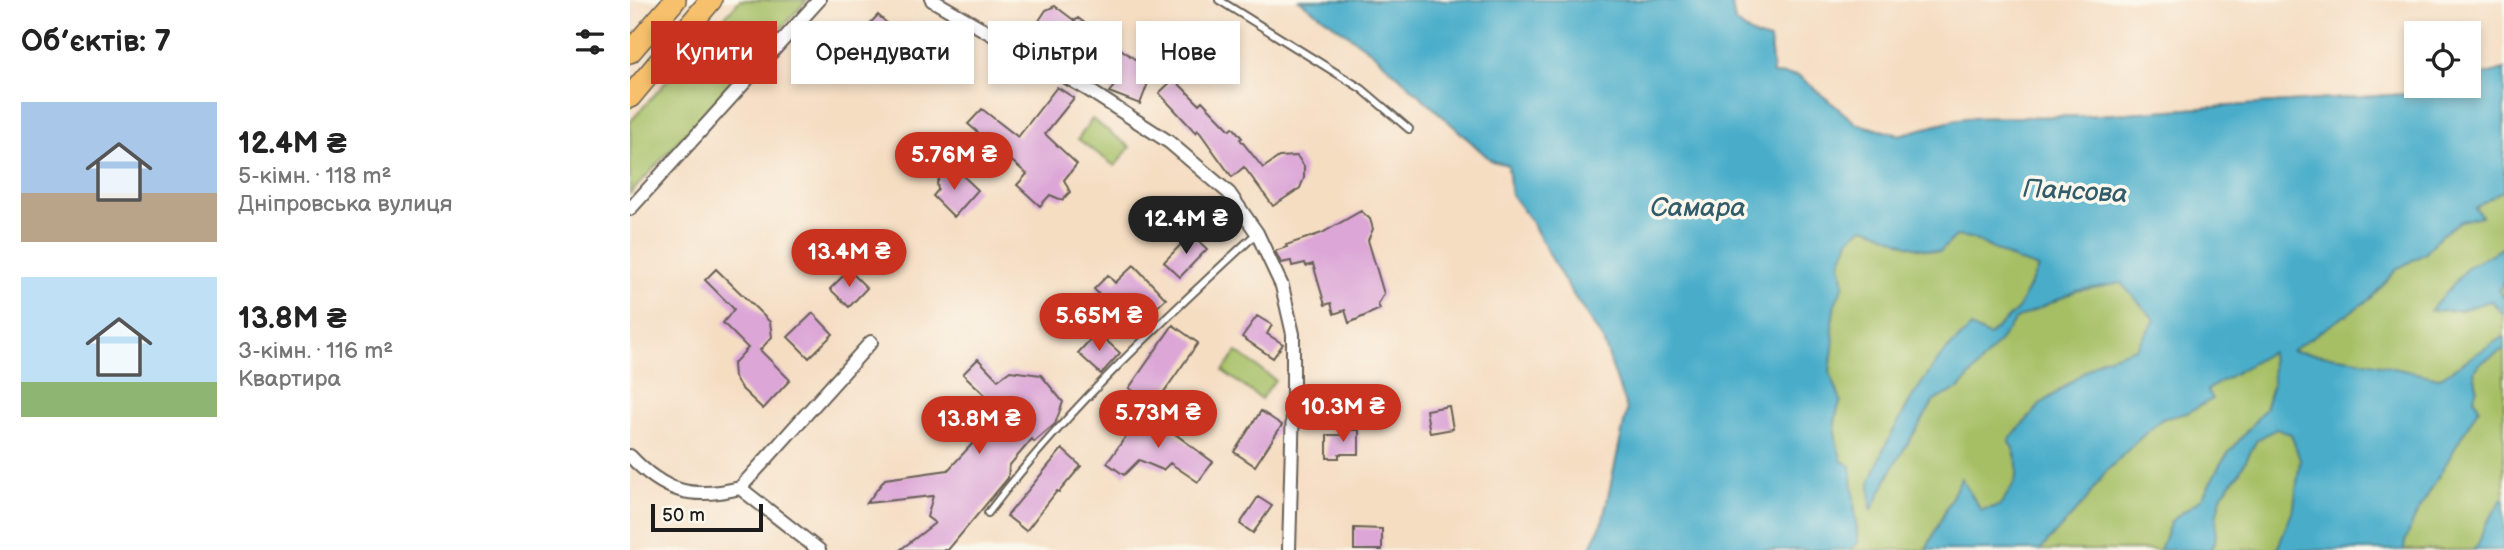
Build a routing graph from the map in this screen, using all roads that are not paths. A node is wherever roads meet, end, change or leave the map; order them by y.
1 (674, 0) edge
2 (712, 0) edge
3 (819, 0) edge
4 (932, 0) edge
5 (1219, 0) edge
6 (630, 52) edge
7 (630, 97) edge
8 (1409, 128) dead end
9 (630, 209) edge
10 (1257, 233) junction
11 (871, 342) dead end
12 (630, 456) edge
13 (740, 488) junction
14 (988, 513) dead end
15 (819, 550) edge
16 (1289, 550) edge

1 - 6 highway
2 - 7 highway
3 - 9 street
4 - 10 street
5 - 8 lane
10 - 14 lane
10 - 16 street
11 - 13 street
12 - 13 street
13 - 15 street

